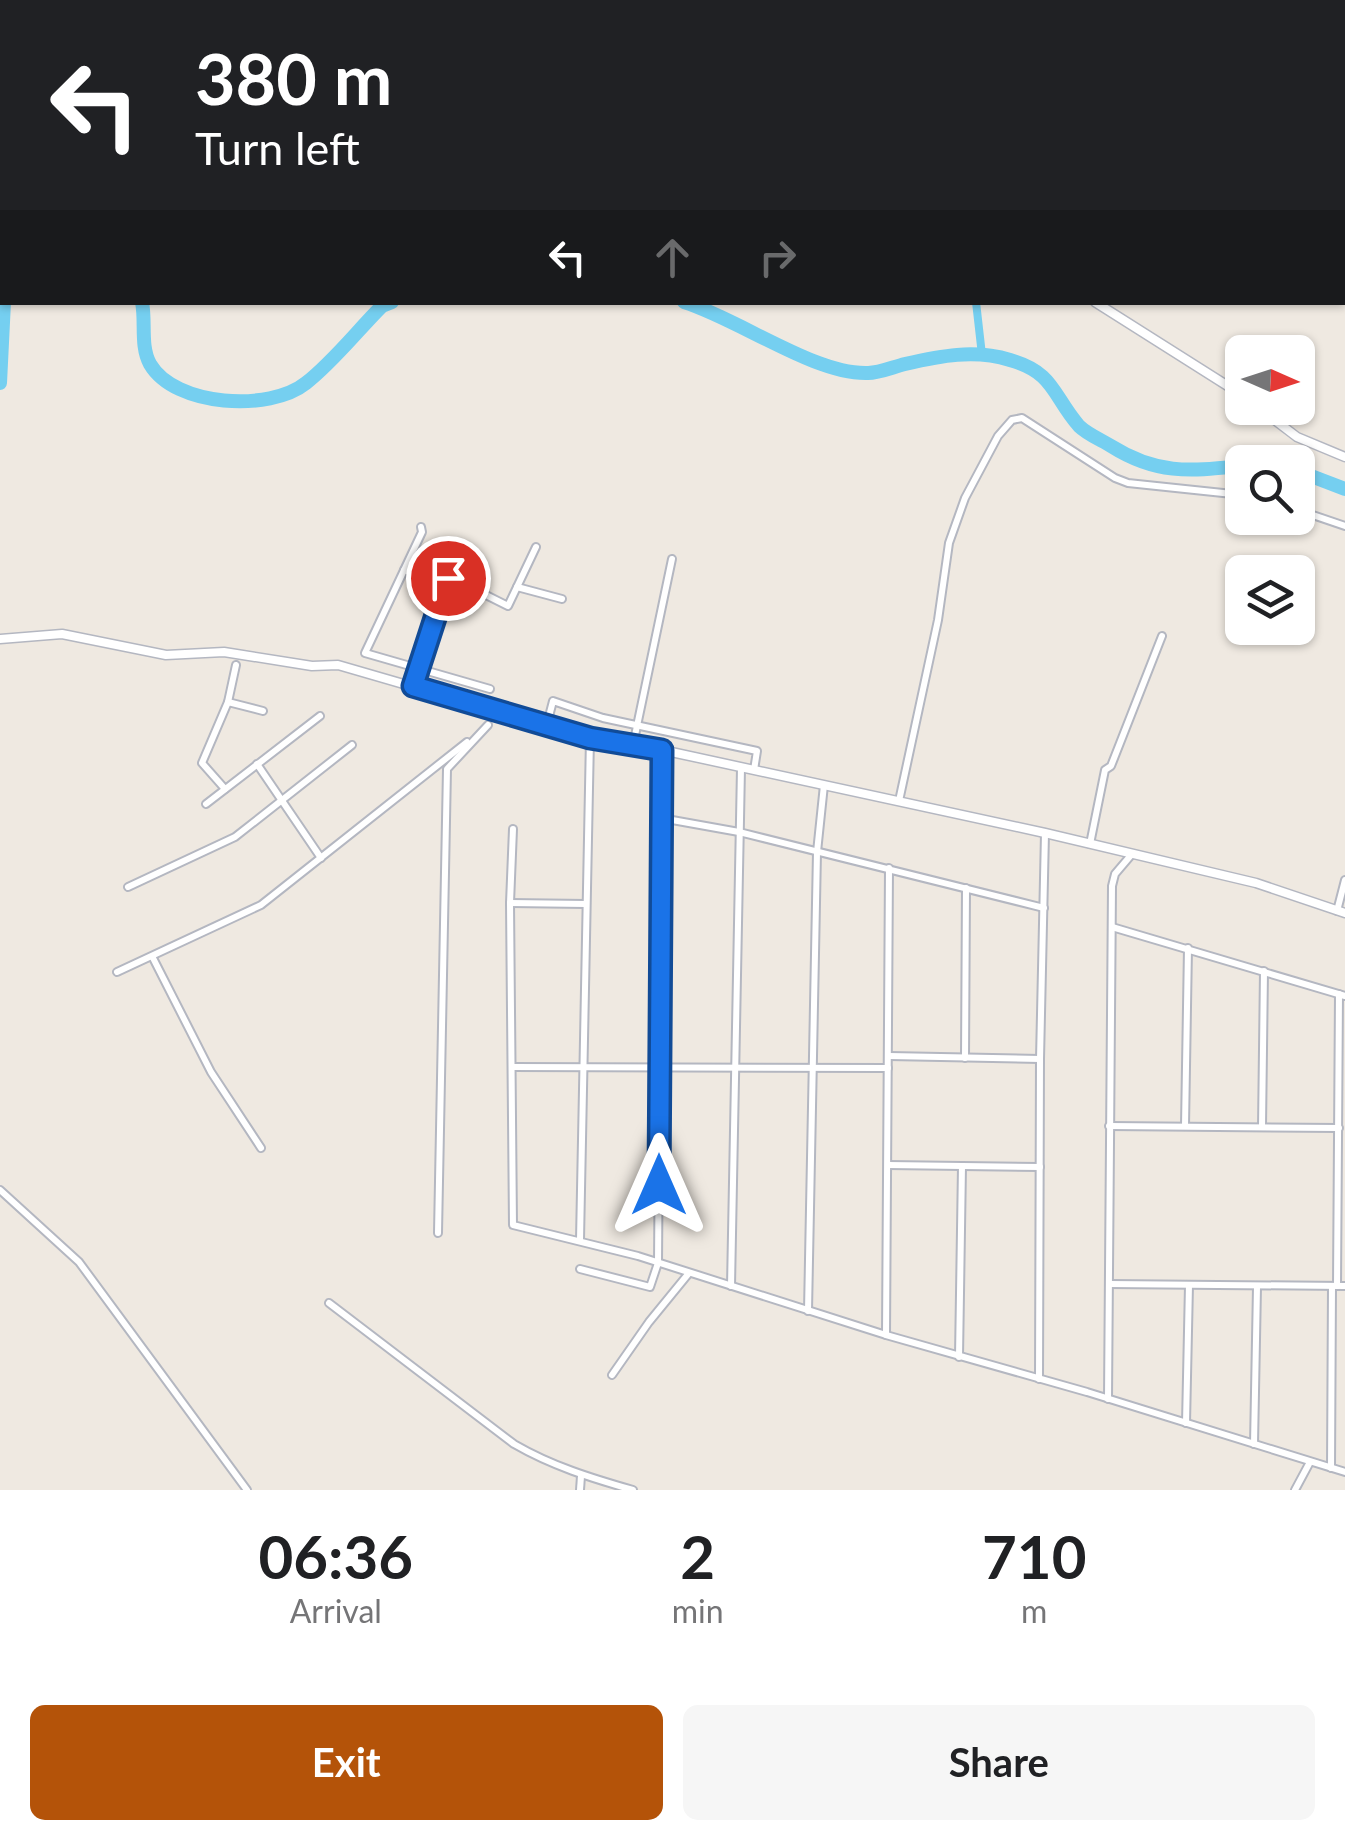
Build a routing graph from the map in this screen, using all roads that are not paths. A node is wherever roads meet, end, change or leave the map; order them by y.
1 (1100, 305) edge
2 (1225, 385) edge
3 (1282, 425) edge
4 (1345, 457) edge
5 (1225, 492) edge
6 (1315, 516) edge
7 (1345, 526) edge
8 (421, 527) dead end
9 (536, 547) dead end
10 (672, 559) dead end
11 (404, 570) junction
12 (448, 578) junction
13 (518, 586) junction
14 (562, 600) dead end
15 (1162, 636) dead end
16 (0, 639) edge
17 (236, 665) dead end
18 (418, 670) junction
19 (413, 686) junction
20 (490, 689) dead end
21 (228, 702) junction
22 (500, 710) junction
23 (263, 712) dead end
24 (320, 716) dead end
25 (547, 724) junction
26 (488, 725) junction
27 (636, 726) junction
28 (590, 738) junction
29 (352, 745) dead end
30 (632, 745) junction
31 (662, 750) junction
32 (257, 764) junction
33 (741, 768) junction
34 (754, 770) junction
35 (824, 786) junction
36 (225, 789) junction
37 (901, 795) junction
38 (282, 800) junction
39 (206, 804) dead end
40 (662, 818) junction
41 (513, 829) dead end
42 (739, 832) junction
43 (1046, 833) junction
44 (1090, 842) junction
45 (816, 852) junction
46 (1132, 854) junction
47 (321, 858) junction
48 (889, 868) junction
49 (1345, 880) edge
50 (128, 888) dead end
51 (966, 888) junction
52 (510, 903) junction
53 (586, 904) junction
54 (1044, 908) junction
55 (1341, 912) edge
56 (1112, 927) junction
57 (1188, 948) junction
58 (153, 958) junction
59 (1264, 971) junction
60 (117, 972) dead end
61 (1342, 995) edge
62 (890, 1056) junction
63 (965, 1058) junction
64 (1040, 1059) junction
65 (512, 1066) junction
66 (583, 1068) junction
67 (660, 1068) junction
68 (735, 1068) junction
69 (888, 1068) junction
70 (812, 1069) junction
71 (1109, 1126) junction
72 (1185, 1126) junction
73 (1262, 1126) junction
74 (1339, 1128) junction
75 (262, 1148) dead end
76 (888, 1165) junction
77 (962, 1166) junction
78 (1040, 1167) junction
79 (0, 1190) edge
80 (438, 1233) dead end
81 (580, 1240) junction
82 (658, 1263) junction
83 (580, 1268) dead end
84 (689, 1273) junction
85 (1109, 1284) junction
86 (731, 1286) junction
87 (1189, 1286) junction
88 (1338, 1286) edge
89 (1257, 1287) junction
90 (329, 1303) dead end
91 (808, 1311) junction
92 (886, 1335) junction
93 (960, 1357) junction
94 (612, 1376) dead end
95 (1040, 1379) junction
96 (1108, 1399) junction
97 (1186, 1423) junction
98 (1254, 1444) junction
99 (1310, 1462) junction
100 (1331, 1468) junction
101 (1345, 1472) edge
102 (581, 1476) junction
103 (247, 1490) edge
104 (580, 1490) edge
105 (633, 1490) edge
106 (1295, 1490) edge

1 - 2 street
3 - 4 street
5 - 37 street
6 - 7 street
8 - 11 street
9 - 13 street
10 - 27 street
11 - 12 street
11 - 18 street
12 - 13 street
12 - 18 street
13 - 14 street
15 - 44 street
16 - 19 street
17 - 21 street
18 - 19 street
18 - 20 street
19 - 22 street
21 - 23 street
21 - 36 street
22 - 25 street
22 - 26 street
24 - 32 street
25 - 27 street
25 - 28 street
26 - 47 street
26 - 80 street
27 - 30 street
27 - 34 street
28 - 30 street
28 - 53 street
29 - 38 street
30 - 31 street
31 - 33 street
31 - 40 street
32 - 36 street
32 - 38 street
33 - 34 street
33 - 42 street
34 - 35 street
35 - 37 street
35 - 45 street
36 - 39 street
37 - 43 street
38 - 47 street
38 - 50 street
40 - 42 street
40 - 67 street
41 - 52 street
42 - 45 street
42 - 68 street
43 - 44 street
43 - 54 street
44 - 46 street
45 - 48 street
45 - 70 street
46 - 55 street
46 - 56 street
47 - 58 street
48 - 51 street
48 - 62 street
49 - 55 street
51 - 54 street
51 - 63 street
52 - 53 street
52 - 65 street
53 - 66 street
54 - 64 street
56 - 57 street
56 - 71 street
57 - 59 street
57 - 72 street
58 - 60 street
58 - 75 street
59 - 61 street
59 - 73 street
61 - 74 street
62 - 63 street
62 - 69 street
63 - 64 street
64 - 78 street
65 - 66 street
65 - 81 street
66 - 67 street
66 - 81 street
67 - 68 street
67 - 82 street
68 - 70 street
68 - 86 street
69 - 70 street
69 - 76 street
70 - 91 street
71 - 72 street
71 - 85 street
72 - 73 street
73 - 74 street
74 - 88 street
76 - 77 street
76 - 92 street
77 - 78 street
77 - 93 street
78 - 95 street
79 - 103 street
81 - 82 street
82 - 83 street
82 - 84 street
84 - 86 street
84 - 94 street
85 - 87 street
85 - 96 street
86 - 91 street
87 - 89 street
87 - 97 street
88 - 89 street
88 - 100 street
89 - 98 street
90 - 102 street
91 - 92 street
92 - 93 street
93 - 95 street
95 - 96 street
96 - 97 street
97 - 98 street
98 - 99 street
99 - 100 street
99 - 106 street
100 - 101 street
102 - 104 street
102 - 105 street

